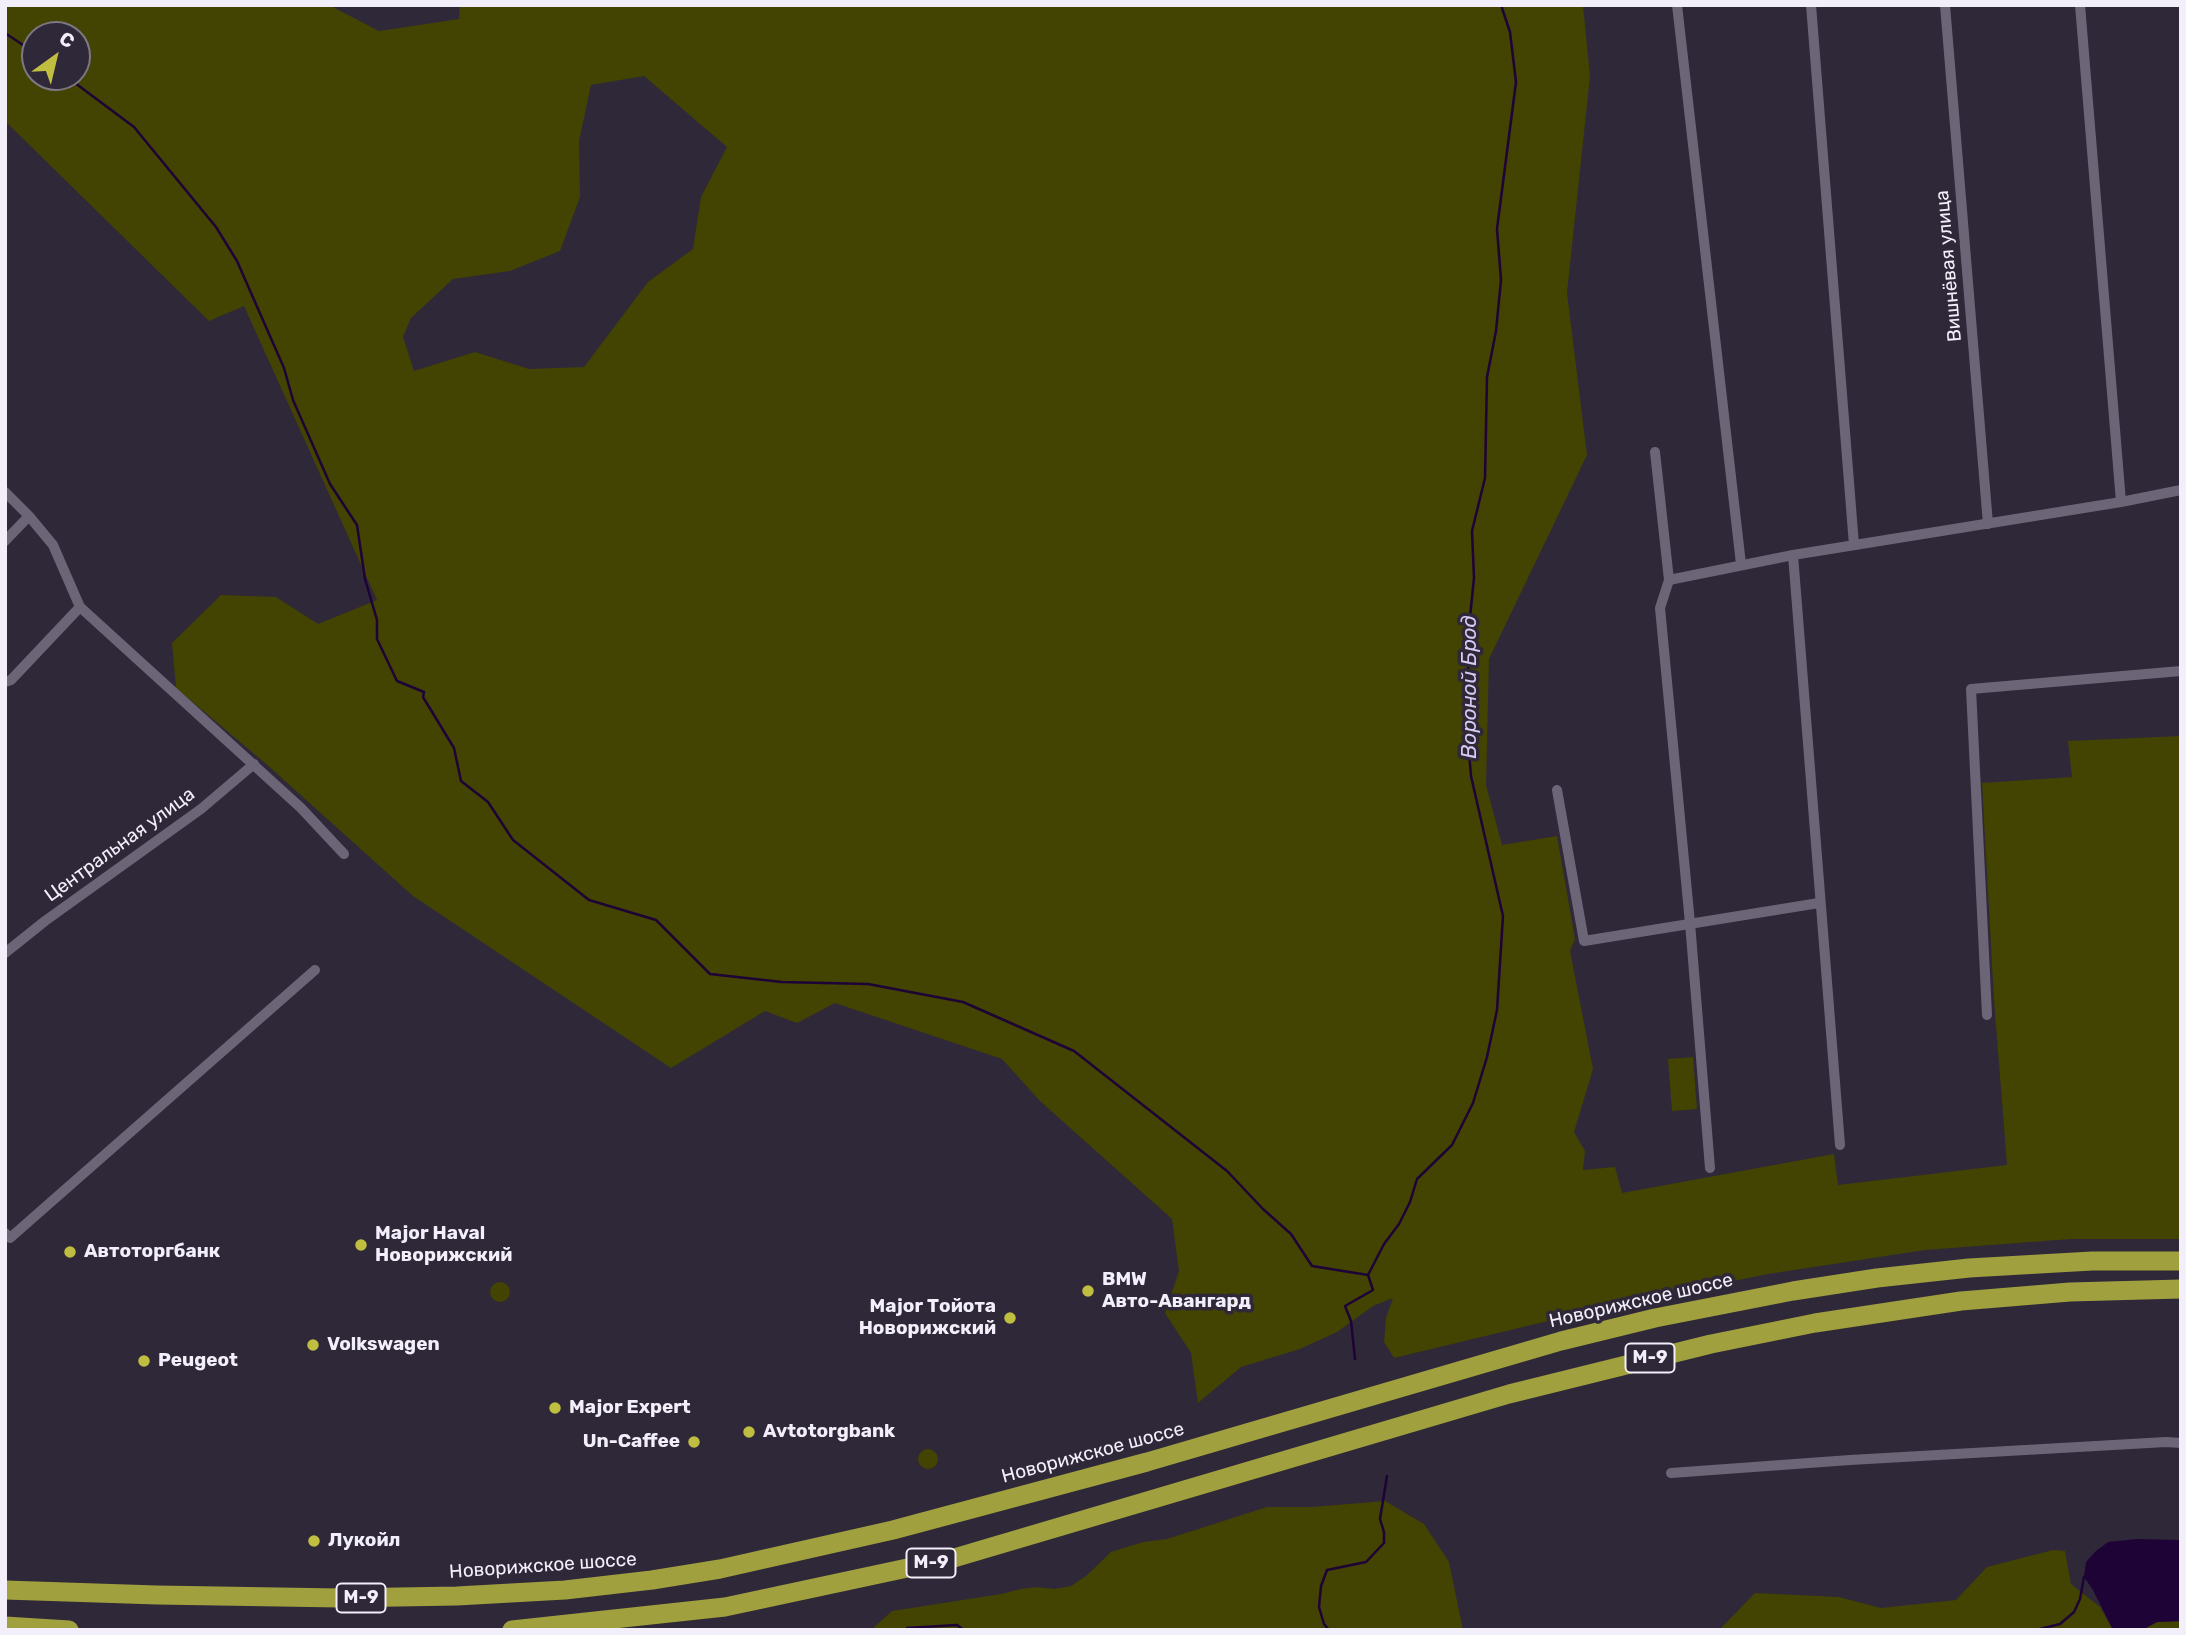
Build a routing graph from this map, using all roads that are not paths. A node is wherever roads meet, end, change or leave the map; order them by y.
1 (1677, 5) edge
2 (1811, 5) edge
3 (1945, 5) edge
4 (2080, 5) edge
5 (1655, 452) dead end
6 (2181, 490) edge
7 (5, 492) edge
8 (2121, 502) junction
9 (29, 516) junction
10 (1988, 524) junction
11 (5, 541) edge
12 (1854, 545) junction
13 (1793, 555) junction
14 (1741, 564) junction
15 (1669, 580) junction
16 (80, 607) junction
17 (2181, 671) edge
18 (5, 682) edge
19 (254, 764) junction
20 (1558, 790) dead end
21 (344, 854) dead end
22 (1819, 903) junction
23 (1690, 923) junction
24 (5, 953) edge
25 (316, 970) dead end
26 (1987, 1015) dead end
27 (1840, 1145) dead end
28 (1710, 1168) dead end
29 (5, 1233) edge
30 (2181, 1261) edge
31 (2181, 1289) edge
32 (2181, 1443) edge
33 (1671, 1473) dead end
34 (5, 1590) edge
35 (5, 1626) edge
36 (69, 1630) edge
37 (512, 1630) edge

1 - 14 street
2 - 12 street
3 - 10 street, Вишнёвая улица
4 - 8 street
5 - 15 street
6 - 8 street
7 - 9 street
8 - 10 street
9 - 11 street
9 - 16 street
10 - 12 street
12 - 13 street
13 - 14 street
13 - 22 street
14 - 15 street
15 - 23 street
16 - 18 street
16 - 19 street
17 - 26 street
19 - 21 street
19 - 24 street, Центральная улица
20 - 23 street
22 - 23 street
22 - 27 street
23 - 28 street
25 - 29 street
30 - 34 highway, Новорижское шоссе / М-9
31 - 37 highway, М-9
32 - 33 street
35 - 36 highway

